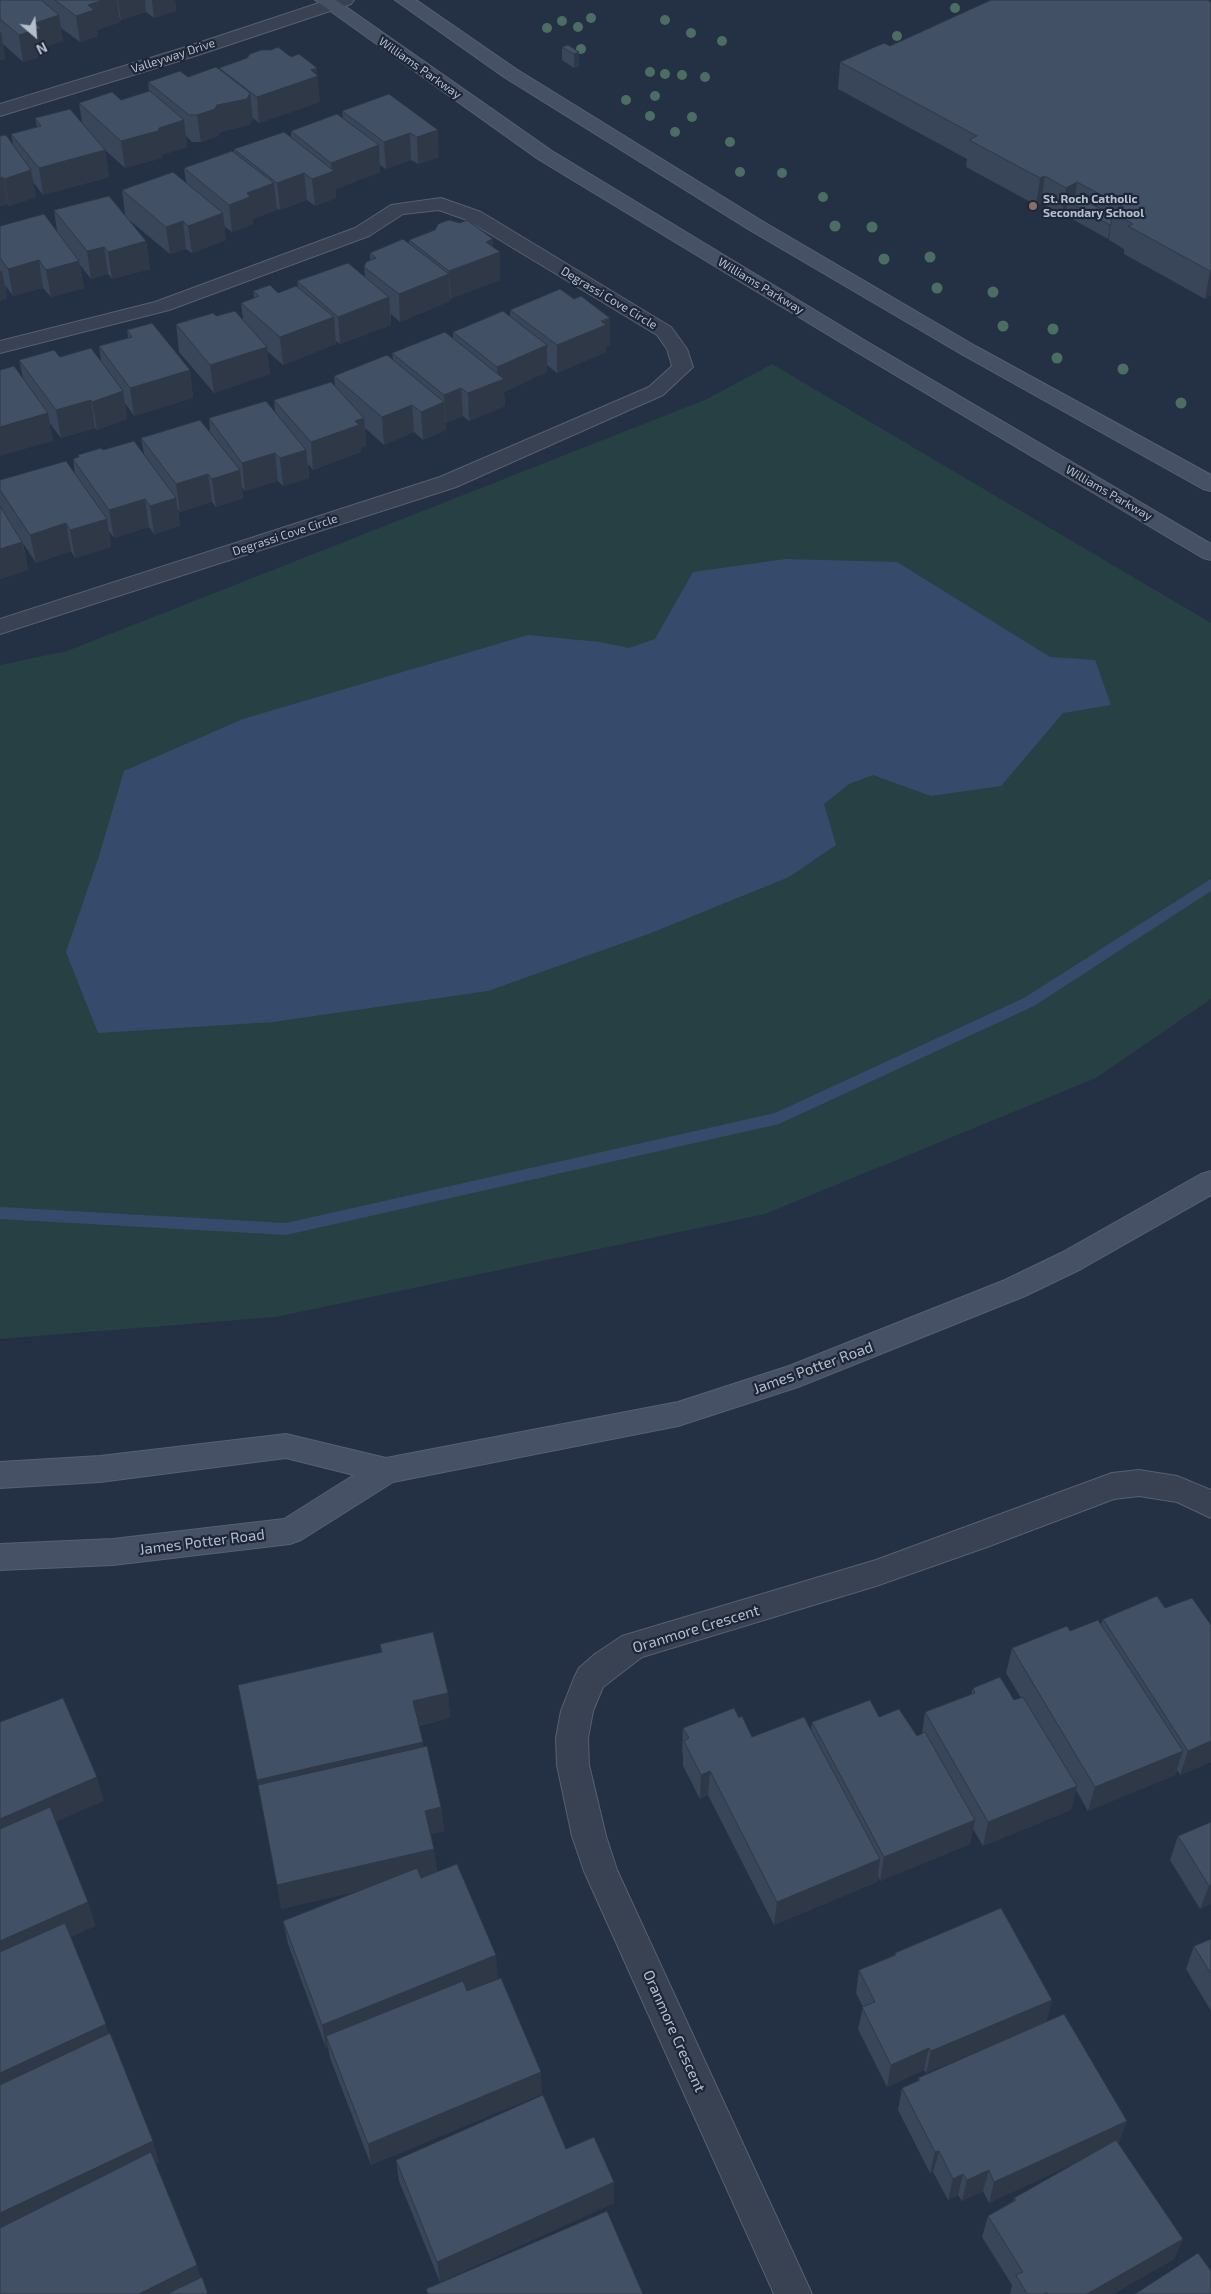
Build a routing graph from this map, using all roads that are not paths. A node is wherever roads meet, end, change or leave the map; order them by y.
1 (404, 0) edge
2 (333, 2) edge
3 (0, 110) edge
4 (0, 347) edge
5 (1211, 484) edge
6 (1211, 553) edge
7 (0, 627) edge
8 (1211, 1182) edge
9 (386, 1471) junction
10 (0, 1475) edge
11 (1211, 1505) edge
12 (0, 1557) edge
13 (793, 2294) edge

1 - 5 main road
2 - 3 street, Valleyway Drive
2 - 6 main road, Williams Parkway
4 - 7 street, Degrassi Cove Circle
8 - 9 main road, James Potter Road
9 - 10 main road, James Potter Road
9 - 12 main road, James Potter Road
11 - 13 street, Oranmore Crescent

